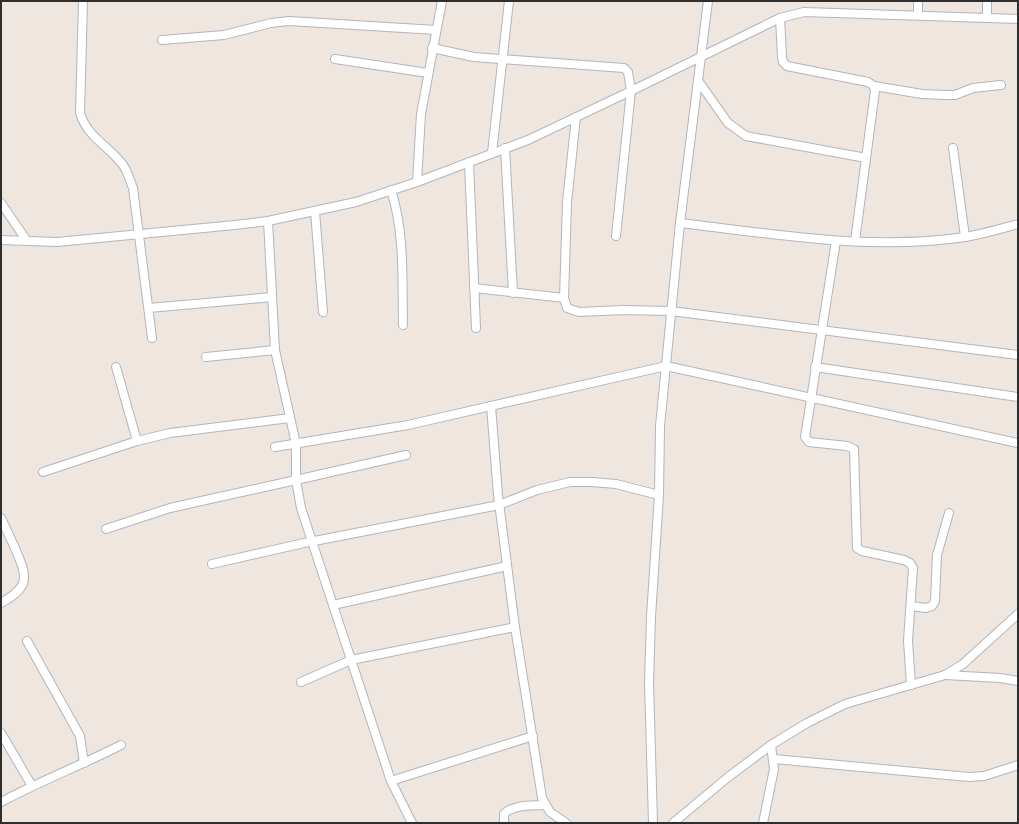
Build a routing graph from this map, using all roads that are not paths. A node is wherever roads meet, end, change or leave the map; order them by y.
1 (83, 1) edge
2 (442, 1) edge
3 (510, 1) edge
4 (708, 1) edge
5 (918, 1) edge
6 (987, 1) edge
7 (918, 16) junction
8 (780, 18) junction
9 (987, 18) junction
10 (1018, 20) edge
11 (436, 30) junction
12 (162, 40) dead end
13 (432, 48) junction
14 (702, 55) junction
15 (335, 59) dead end
16 (503, 60) junction
17 (428, 73) junction
18 (698, 82) junction
19 (1001, 85) dead end
20 (874, 86) junction
21 (631, 92) junction
22 (576, 117) junction
23 (505, 148) junction
24 (953, 148) dead end
25 (492, 153) junction
26 (866, 158) junction
27 (469, 162) junction
28 (417, 182) junction
29 (391, 190) junction
30 (1, 203) edge
31 (315, 211) junction
32 (268, 221) junction
33 (680, 223) junction
34 (1018, 224) edge
35 (138, 234) junction
36 (616, 236) dead end
37 (965, 237) junction
38 (1, 240) edge
39 (27, 241) junction
40 (836, 241) junction
41 (855, 241) junction
42 (474, 288) junction
43 (513, 292) junction
44 (272, 297) junction
45 (564, 298) junction
46 (149, 308) junction
47 (671, 311) junction
48 (323, 312) dead end
49 (402, 325) dead end
50 (476, 328) dead end
51 (821, 330) junction
52 (152, 338) dead end
53 (275, 350) junction
54 (1018, 355) edge
55 (206, 357) dead end
56 (666, 366) junction
57 (116, 367) dead end
58 (815, 367) junction
59 (1018, 397) edge
60 (810, 398) junction
61 (491, 406) junction
62 (290, 418) junction
63 (137, 441) junction
64 (1018, 443) edge
65 (296, 444) junction
66 (275, 447) dead end
67 (406, 455) dead end
68 (43, 472) dead end
69 (296, 480) junction
70 (659, 495) junction
71 (499, 505) junction
72 (949, 513) dead end
73 (1, 518) edge
74 (106, 529) dead end
75 (312, 542) junction
76 (212, 564) dead end
77 (507, 566) junction
78 (1, 603) edge
79 (333, 605) junction
80 (911, 606) junction
81 (1018, 614) edge
82 (516, 627) junction
83 (27, 641) dead end
84 (351, 660) junction
85 (945, 675) junction
86 (1018, 681) edge
87 (302, 682) dead end
88 (911, 685) junction
89 (1, 733) edge
90 (533, 736) junction
91 (121, 744) dead end
92 (771, 745) junction
93 (774, 759) junction
94 (84, 764) junction
95 (1018, 765) edge
96 (391, 781) junction
97 (32, 786) junction
98 (1, 802) edge
99 (545, 805) junction
100 (412, 823) edge
101 (504, 823) edge
102 (566, 823) edge
103 (653, 823) edge
104 (673, 823) edge
105 (763, 823) edge

1 - 35 street
2 - 11 street
3 - 16 street
4 - 14 street
5 - 7 street
6 - 9 street
7 - 8 street
7 - 9 street
8 - 14 street
8 - 20 street
9 - 10 street
11 - 12 street
11 - 13 street
13 - 16 street
13 - 17 street
14 - 18 street
14 - 21 street
15 - 17 street
16 - 21 street
16 - 25 street
17 - 28 street
18 - 26 street
18 - 33 street
19 - 20 street
20 - 26 street
21 - 22 street
21 - 36 street
22 - 23 street
22 - 45 street
23 - 25 street
23 - 43 street
24 - 37 street
25 - 27 street
26 - 41 street
27 - 28 street
27 - 42 street
28 - 29 street
29 - 31 street
29 - 49 street
30 - 39 street
31 - 32 street
31 - 48 street
32 - 35 street
32 - 44 street
33 - 40 street
33 - 47 street
34 - 37 street
35 - 39 street
35 - 46 street
37 - 41 street
38 - 39 street
40 - 41 street
40 - 51 street
42 - 43 street
42 - 50 street
43 - 45 street
44 - 46 street
44 - 53 street
45 - 47 street
46 - 52 street
47 - 51 street
47 - 56 street
51 - 54 street
51 - 58 street
53 - 55 street
53 - 62 street
56 - 60 street
56 - 61 street
56 - 70 street
57 - 63 street
58 - 59 street
58 - 60 street
60 - 64 street
60 - 80 street
61 - 65 street
61 - 71 street
62 - 63 street
62 - 65 street
63 - 68 street
65 - 66 street
65 - 69 street
67 - 69 street
69 - 74 street
69 - 75 street
70 - 71 street
70 - 103 street
71 - 75 street
71 - 77 street
72 - 80 street
73 - 78 street
75 - 76 street
75 - 79 street
77 - 79 street
77 - 82 street
79 - 84 street
80 - 88 street
81 - 85 street
82 - 84 street
82 - 90 street
83 - 94 street
84 - 87 street
84 - 96 street
85 - 86 street
85 - 88 street
88 - 92 street
89 - 97 street
90 - 96 street
90 - 99 street
91 - 94 street
92 - 93 street
92 - 104 street
93 - 95 street
93 - 105 street
94 - 97 street
96 - 100 street
97 - 98 street
99 - 101 street
99 - 102 street

